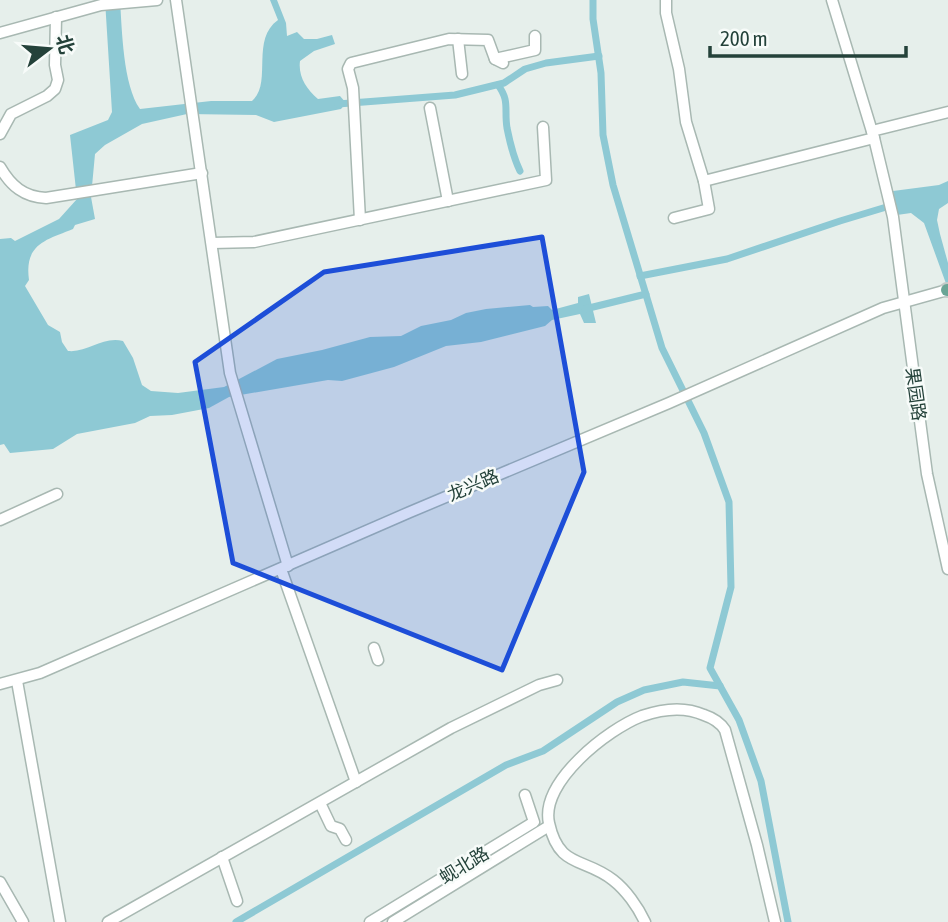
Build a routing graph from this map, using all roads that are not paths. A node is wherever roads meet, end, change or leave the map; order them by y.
1 (157, 0) edge
2 (176, 0) edge
3 (666, 0) edge
4 (832, 0) edge
5 (56, 18) junction
6 (0, 33) edge
7 (535, 36) dead end
8 (458, 39) junction
9 (462, 74) dead end
10 (430, 108) dead end
11 (948, 112) edge
12 (542, 127) dead end
13 (0, 134) edge
14 (873, 134) junction
15 (0, 169) edge
16 (202, 173) junction
17 (704, 181) junction
18 (448, 201) junction
19 (674, 218) dead end
20 (360, 220) junction
21 (212, 243) junction
22 (947, 290) edge
23 (902, 301) junction
24 (57, 494) dead end
25 (0, 520) edge
26 (284, 568) junction
27 (948, 569) edge
28 (374, 648) dead end
29 (378, 660) dead end
30 (557, 680) dead end
31 (17, 681) junction
32 (0, 684) edge
33 (356, 782) junction
34 (525, 795) dead end
35 (320, 803) junction
36 (549, 826) junction
37 (346, 840) dead end
38 (222, 857) junction
39 (0, 882) edge
40 (237, 901) dead end
41 (23, 922) edge
42 (60, 922) edge
43 (108, 922) edge
44 (370, 922) edge
45 (393, 922) edge
46 (645, 922) edge
47 (775, 922) edge

1 - 5 street
2 - 16 street
3 - 17 street
4 - 14 street, 果园路
5 - 6 street
5 - 13 street
7 - 8 street
8 - 9 street
8 - 20 street
10 - 18 street
11 - 14 street
12 - 18 street
14 - 17 street
14 - 23 street, 果园路
15 - 16 street
16 - 21 street
17 - 19 street
18 - 20 street
20 - 21 street
21 - 26 street
22 - 23 street, 龙兴路
23 - 26 street, 龙兴路
23 - 27 street, 果园路
24 - 25 street
26 - 31 street, 龙兴路
26 - 33 street
28 - 29 street
30 - 33 street
31 - 32 street, 龙兴路
31 - 42 street
33 - 35 street
34 - 44 street, 蚬北路
35 - 37 street
35 - 38 street
36 - 45 street
36 - 46 street
36 - 47 street
38 - 40 street
38 - 43 street
39 - 41 street

